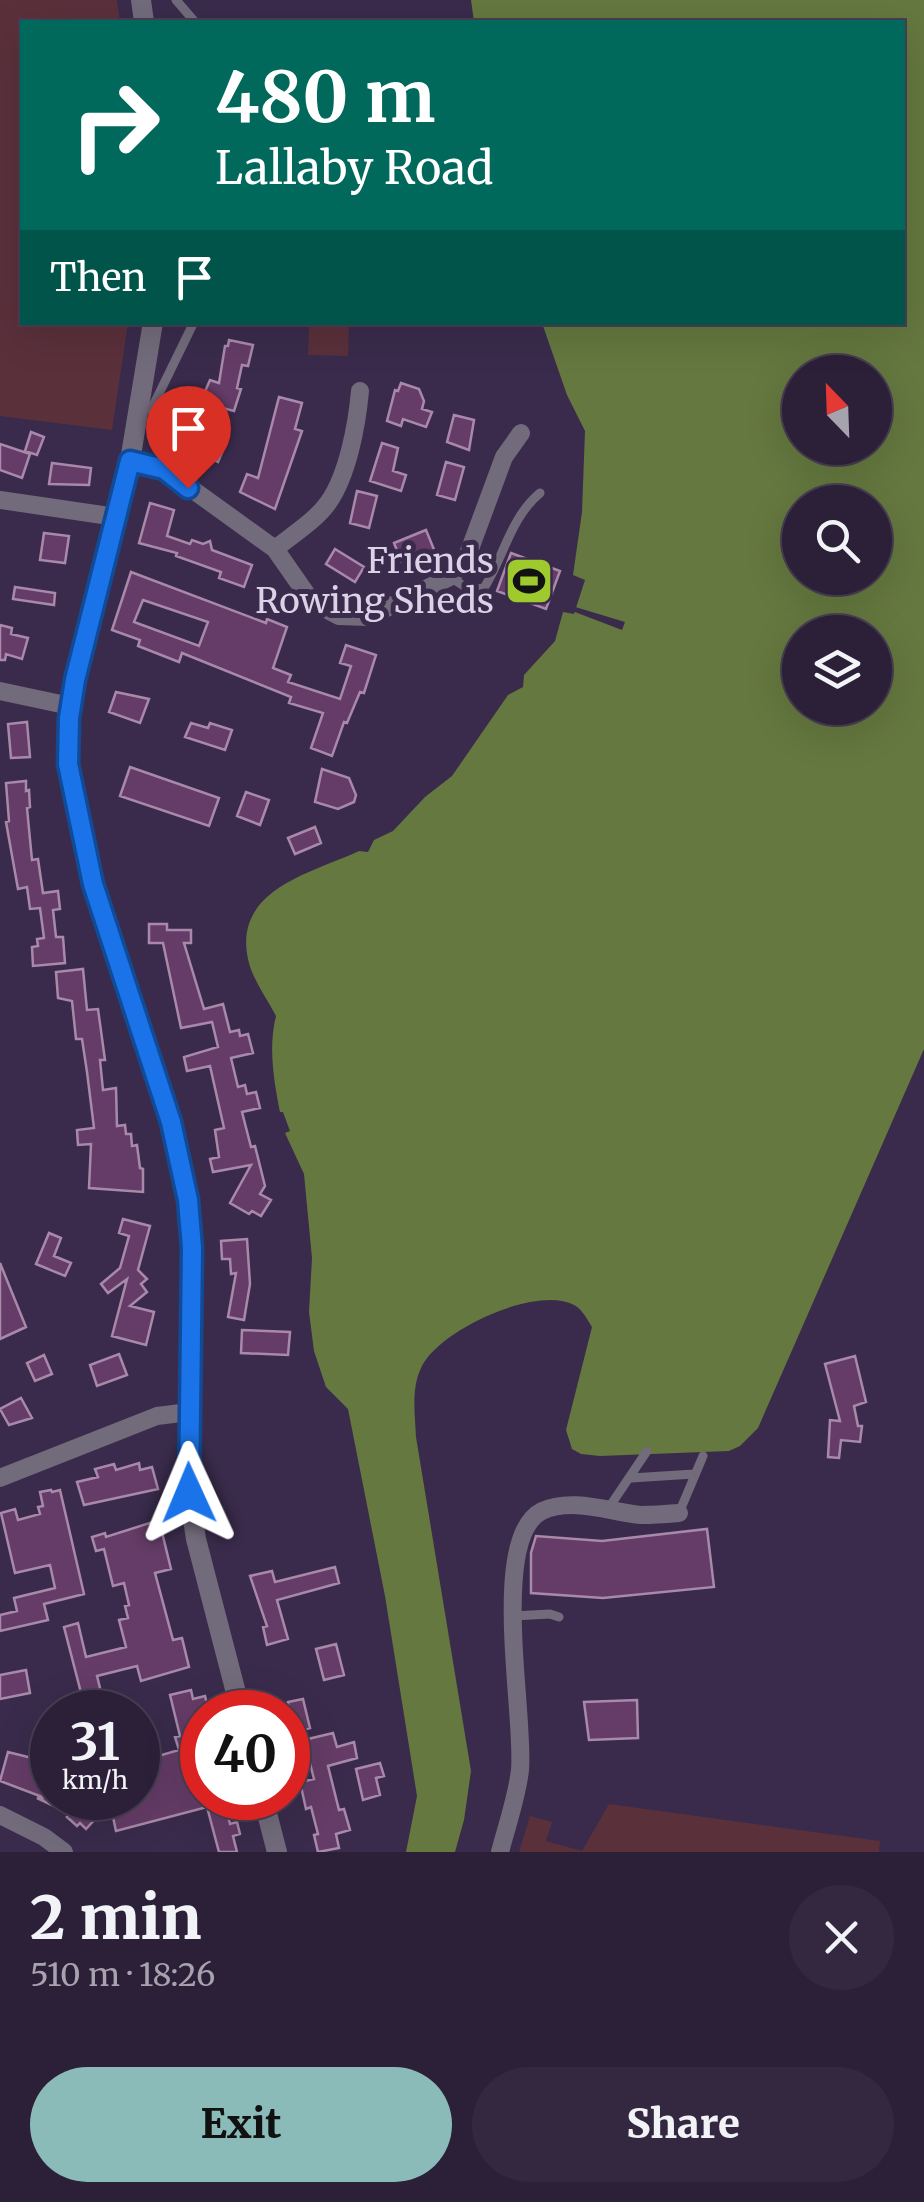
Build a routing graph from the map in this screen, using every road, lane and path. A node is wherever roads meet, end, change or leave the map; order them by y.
1 (176, 0) edge
2 (193, 20) edge
3 (152, 325) edge
4 (192, 325) edge
5 (360, 391) dead end
6 (139, 415) junction
7 (521, 433) dead end
8 (130, 461) junction
9 (540, 493) dead end
10 (0, 500) edge
11 (116, 517) junction
12 (275, 549) junction
13 (450, 577) junction
14 (0, 691) edge
15 (70, 706) junction
16 (189, 1412) junction
17 (647, 1451) dead end
18 (703, 1456) dead end
19 (694, 1474) junction
20 (0, 1478) edge
21 (631, 1478) junction
22 (608, 1509) junction
23 (679, 1513) joint
24 (513, 1616) junction
25 (559, 1617) dead end
26 (235, 1690) edge
27 (0, 1815) edge
28 (269, 1820) edge
29 (64, 1852) edge
30 (277, 1852) edge
31 (500, 1852) edge

1 - 2 lane
3 - 6 street
4 - 6 lane
5 - 12 street
6 - 8 street
7 - 13 street
8 - 11 street
8 - 12 street
9 - 13 lane
10 - 11 street
11 - 15 street
12 - 13 street
14 - 15 street
15 - 16 street
16 - 20 street
16 - 26 street
17 - 21 lane
18 - 19 lane
19 - 21 lane
19 - 23 lane
21 - 22 lane
22 - 23 street
22 - 24 street
24 - 25 lane
24 - 31 street
27 - 29 street
28 - 30 street

